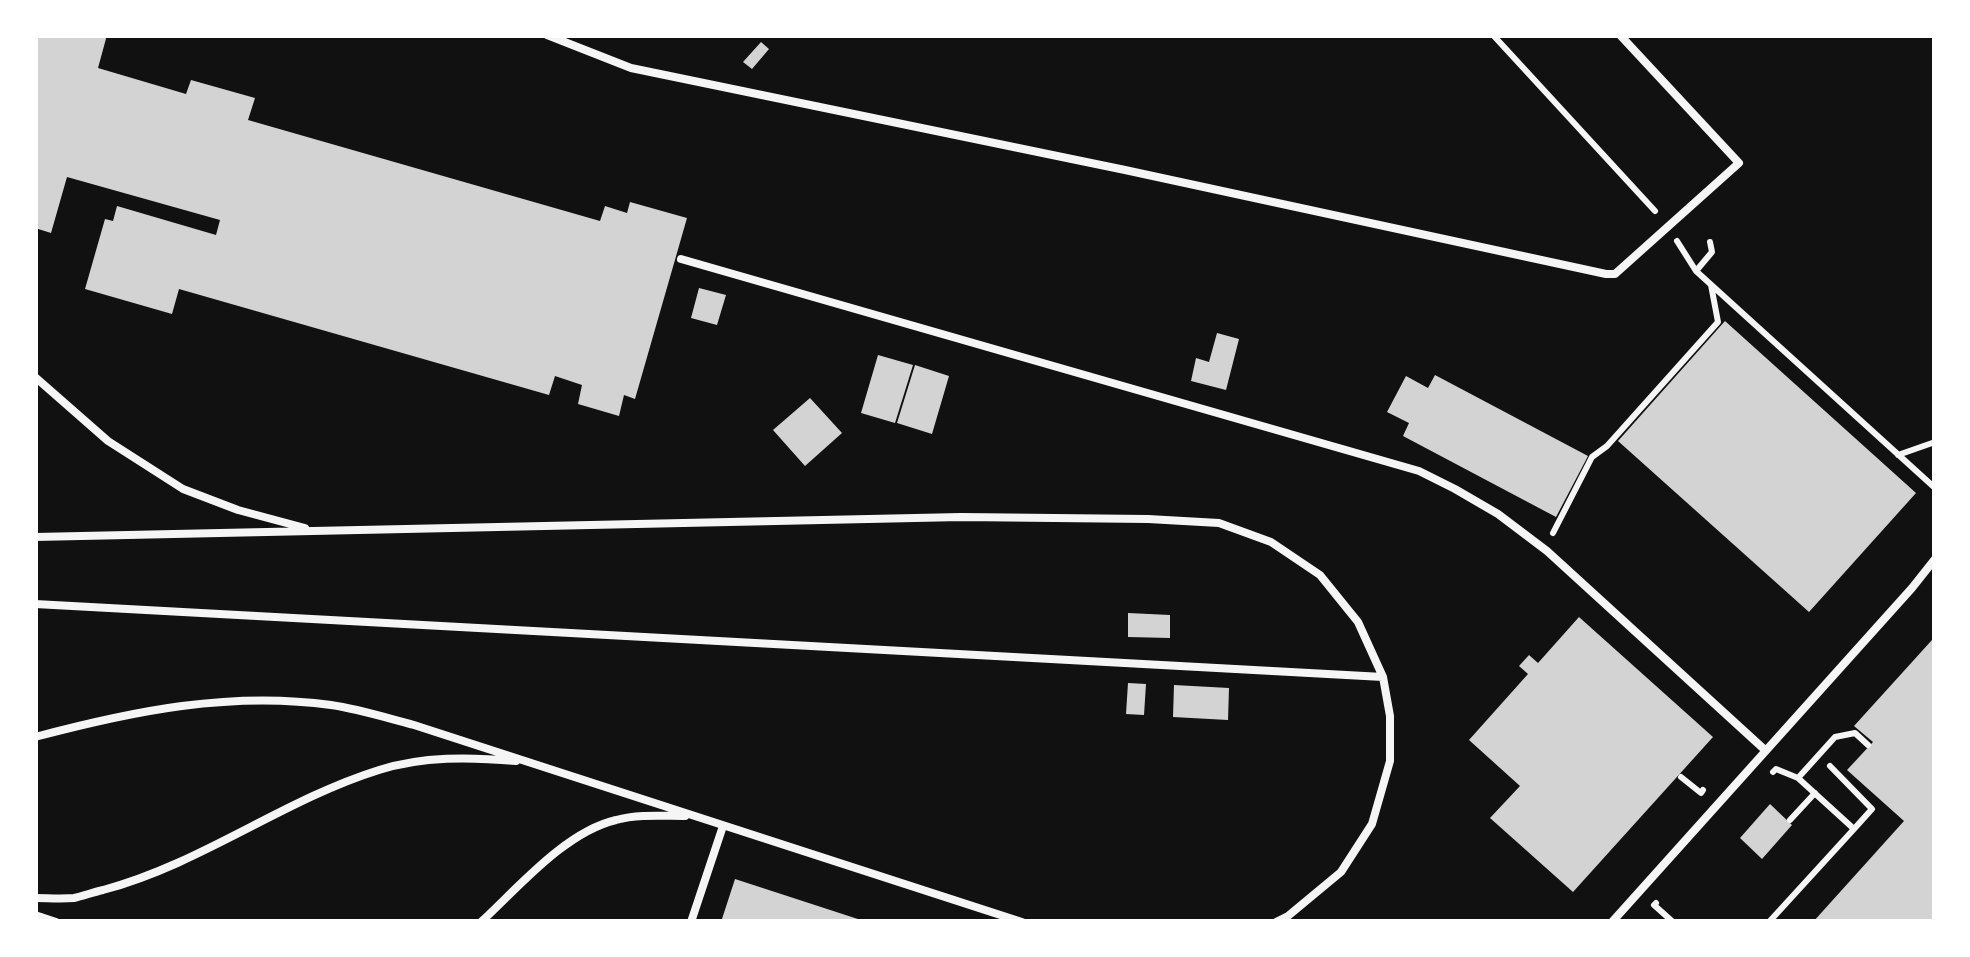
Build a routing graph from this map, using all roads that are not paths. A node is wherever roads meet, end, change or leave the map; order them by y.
1 (547, 35) edge
2 (1620, 35) edge
3 (681, 259) dead end
4 (35, 377) edge
5 (314, 530) junction
6 (35, 537) edge
7 (1935, 558) edge
8 (35, 604) edge
9 (1383, 676) junction
10 (35, 737) edge
11 (1765, 750) junction
12 (536, 763) junction
13 (693, 816) junction
14 (722, 826) junction
15 (35, 898) edge
16 (35, 915) edge
17 (56, 922) edge
18 (481, 922) edge
19 (691, 922) edge
20 (1022, 922) edge
21 (1276, 922) edge
22 (1612, 922) edge

1 - 2 lane
3 - 11 lane
4 - 5 lane
5 - 6 lane
5 - 9 lane
7 - 11 lane
8 - 9 lane
9 - 21 lane
10 - 12 lane
11 - 22 lane
12 - 13 lane
12 - 15 lane
13 - 14 lane
13 - 18 lane
14 - 19 lane
14 - 20 lane
16 - 17 lane

